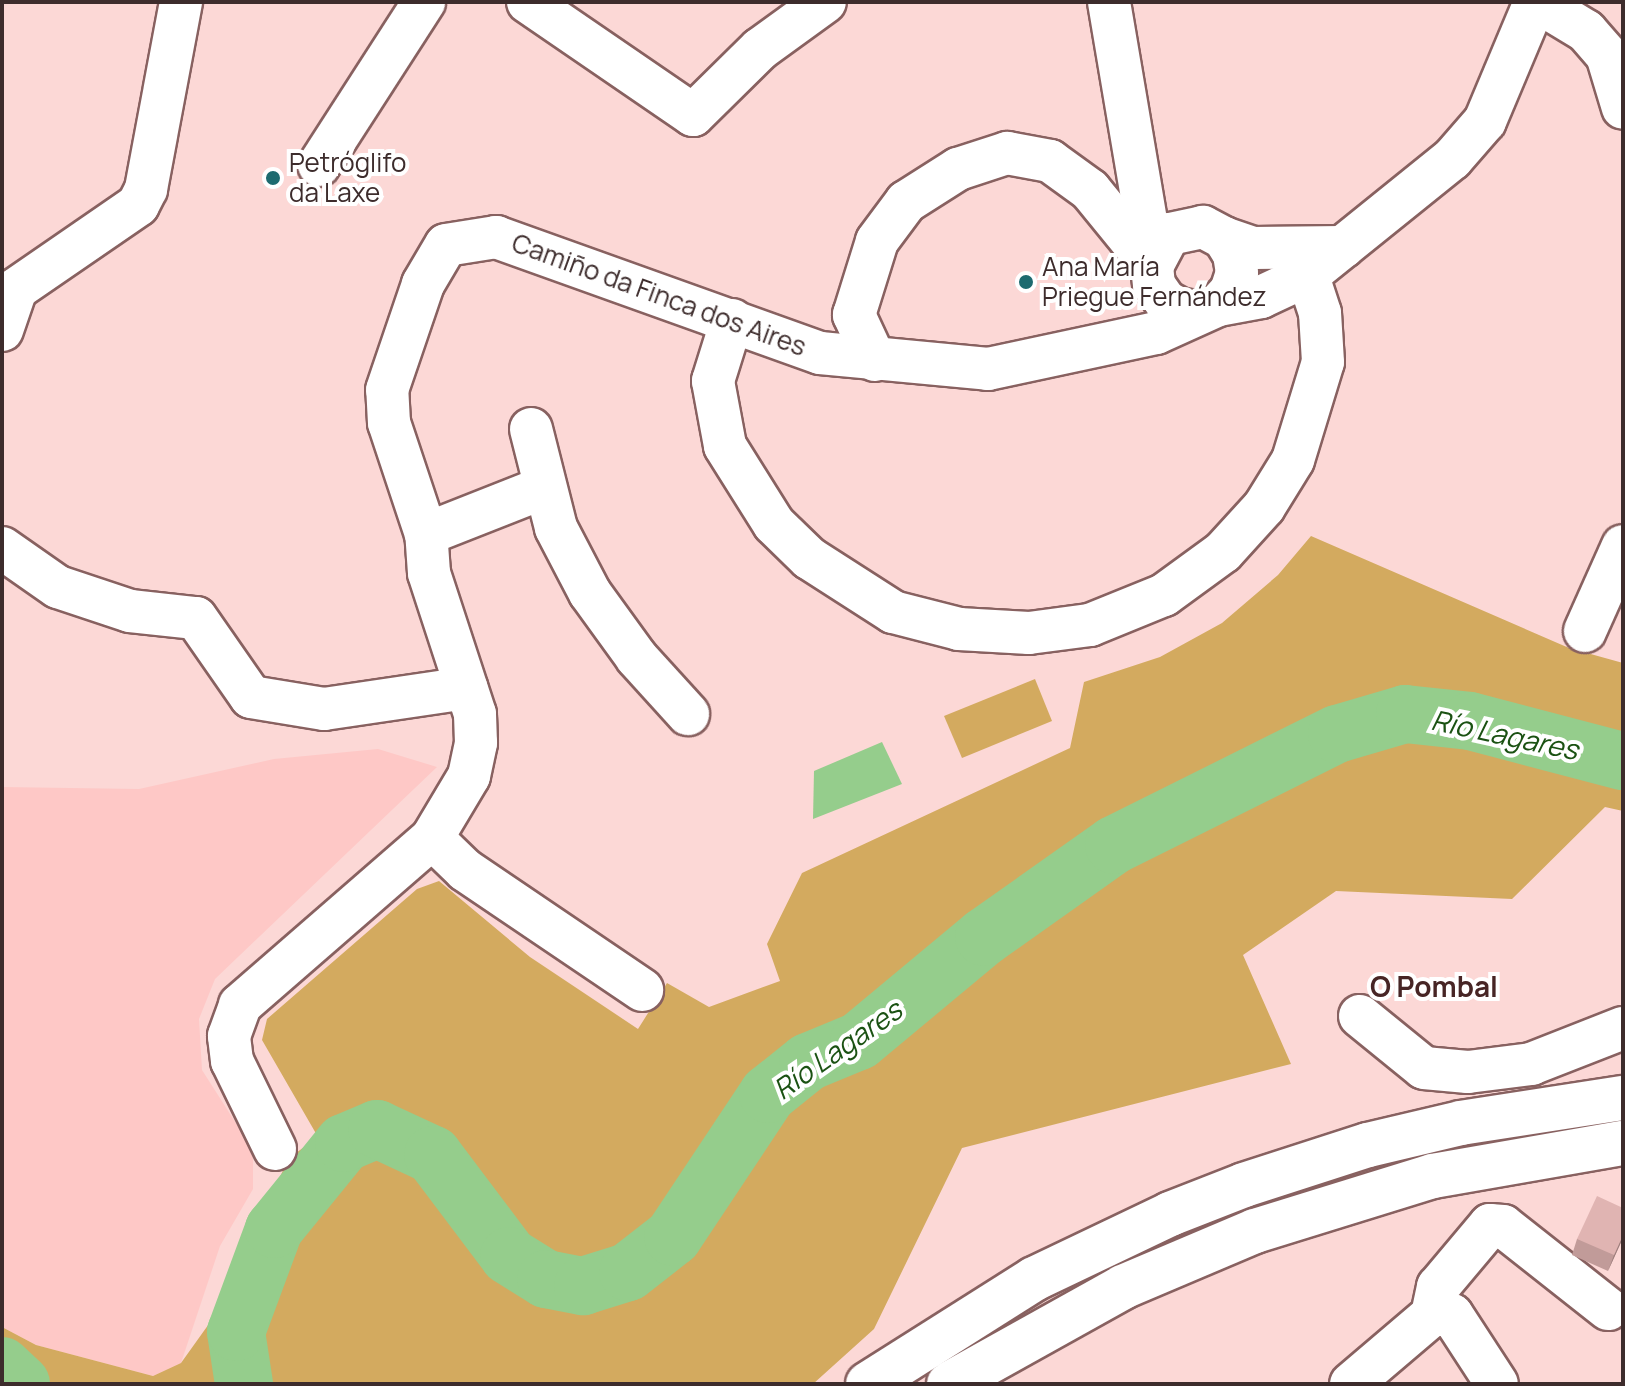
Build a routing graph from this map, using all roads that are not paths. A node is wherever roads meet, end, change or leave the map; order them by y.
1 (181, 2) edge
2 (424, 2) edge
3 (528, 2) edge
4 (825, 2) edge
5 (1109, 2) edge
6 (1537, 2) edge
7 (1623, 108) edge
8 (1133, 126) junction
9 (319, 165) dead end
10 (1214, 233) junction
11 (1343, 247) junction
12 (1154, 266) junction
13 (1308, 275) junction
14 (1209, 308) junction
15 (3, 314) edge
16 (732, 320) junction
17 (1115, 338) junction
18 (875, 360) junction
19 (531, 429) dead end
20 (543, 488) junction
21 (426, 534) junction
22 (1623, 546) edge
23 (2, 548) edge
24 (1585, 631) dead end
25 (466, 688) junction
26 (688, 714) dead end
27 (432, 838) junction
28 (642, 990) dead end
29 (1360, 1016) dead end
30 (1623, 1028) edge
31 (1623, 1098) edge
32 (1623, 1143) edge
33 (275, 1149) dead end
34 (1608, 1309) dead end
35 (1432, 1315) junction
36 (868, 1384) edge
37 (949, 1384) edge
38 (1351, 1384) edge
39 (1497, 1384) edge

1 - 15 street
2 - 9 street
3 - 4 street
5 - 8 street
6 - 7 street
6 - 11 street, Camiño da Finca dos Aires
8 - 10 street
8 - 12 street
10 - 11 street
10 - 12 street
10 - 14 street
11 - 13 street, Camiño da Finca dos Aires
12 - 14 street
12 - 17 street, Camiño da Finca dos Aires
12 - 18 street
13 - 14 street, Camiño da Finca dos Aires
13 - 16 street
14 - 17 street, Camiño da Finca dos Aires
16 - 18 street, Camiño da Finca dos Aires
16 - 21 street, Camiño da Finca dos Aires
17 - 18 street, Camiño da Finca dos Aires
19 - 20 street
20 - 21 street
20 - 26 street
21 - 25 street, Camiño da Finca dos Aires
22 - 24 street
23 - 25 street
25 - 27 street, Camiño da Finca dos Aires
27 - 28 street
27 - 33 street, Camiño da Finca dos Aires
29 - 30 street
31 - 36 main road
32 - 37 main road
34 - 35 street
35 - 38 street
35 - 39 street

